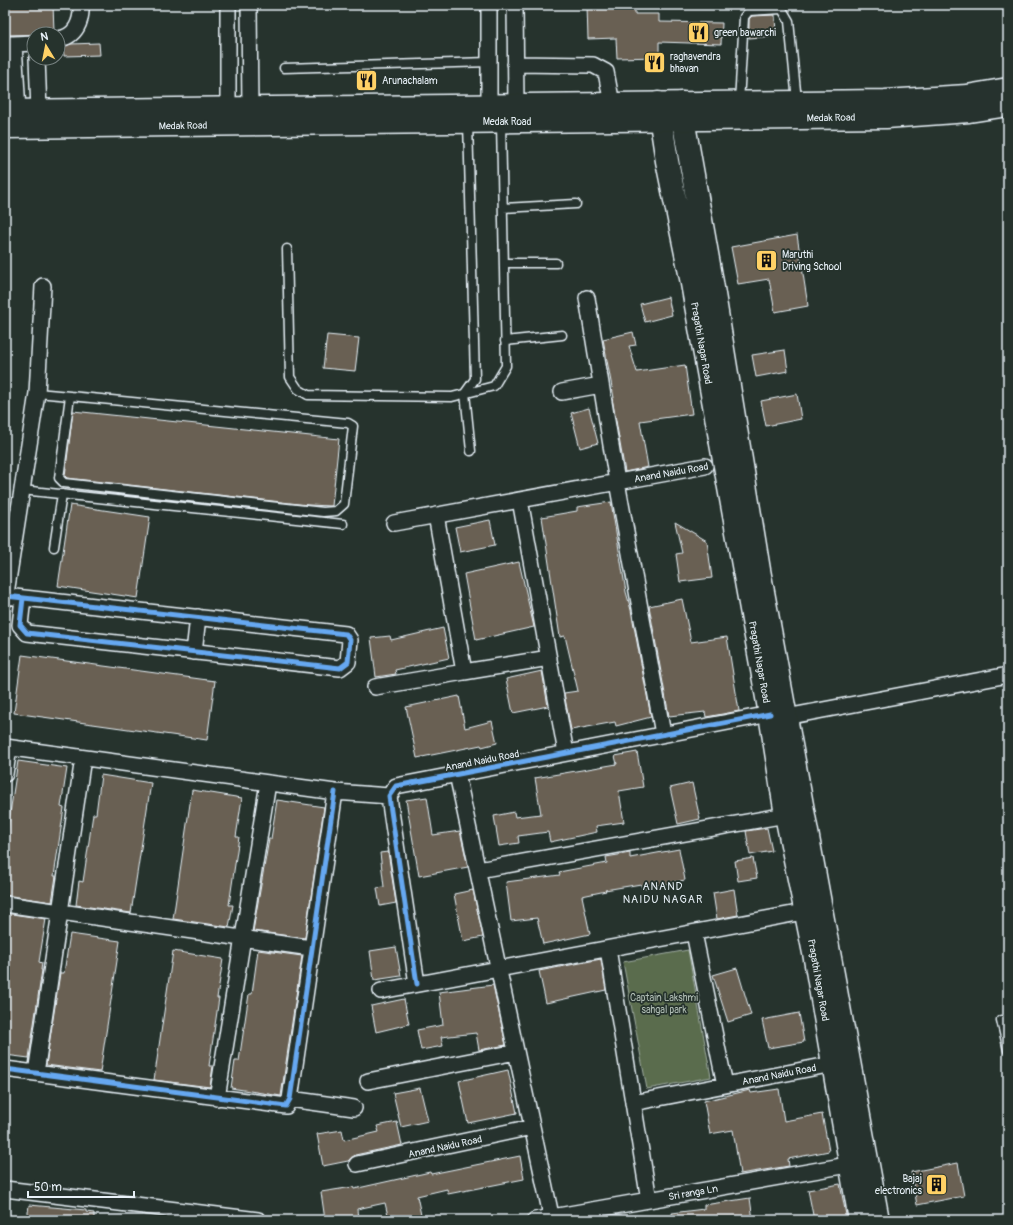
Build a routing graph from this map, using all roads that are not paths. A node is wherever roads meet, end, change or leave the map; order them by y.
1 (81, 5) edge
2 (228, 5) edge
3 (249, 5) edge
4 (489, 12) edge
5 (515, 12) edge
6 (66, 38) edge
7 (26, 43) edge
8 (9, 44) edge
9 (490, 62) junction
10 (515, 64) junction
11 (34, 66) edge
12 (284, 68) dead end
13 (1008, 89) edge
14 (797, 102) junction
15 (739, 103) junction
16 (516, 104) junction
17 (612, 104) junction
18 (1008, 105) edge
19 (228, 108) junction
20 (250, 109) junction
21 (682, 111) junction
22 (659, 112) junction
23 (495, 113) junction
24 (17, 115) edge
25 (468, 121) junction
26 (576, 204) dead end
27 (503, 208) junction
28 (287, 249) dead end
29 (504, 263) junction
30 (556, 263) dead end
31 (43, 286) dead end
32 (587, 298) dead end
33 (562, 335) dead end
34 (505, 341) junction
35 (601, 385) junction
36 (562, 392) dead end
37 (37, 393) junction
38 (465, 393) junction
39 (70, 396) junction
40 (471, 451) dead end
41 (714, 464) junction
42 (617, 482) junction
43 (22, 490) junction
44 (62, 494) junction
45 (520, 500) junction
46 (436, 515) junction
47 (394, 523) dead end
48 (343, 524) dead end
49 (54, 547) dead end
50 (5, 598) edge
51 (23, 598) junction
52 (198, 617) junction
53 (194, 652) junction
54 (549, 658) junction
55 (464, 672) junction
56 (1008, 675) edge
57 (375, 687) dead end
58 (778, 716) junction
59 (663, 734) junction
60 (7, 747) edge
61 (566, 753) junction
62 (83, 758) junction
63 (5, 774) edge
64 (457, 774) junction
65 (268, 783) junction
66 (335, 792) junction
67 (389, 796) junction
68 (786, 815) junction
69 (478, 870) junction
70 (5, 904) edge
71 (814, 911) junction
72 (61, 912) junction
73 (694, 933) junction
74 (243, 938) junction
75 (311, 948) junction
76 (608, 949) junction
77 (499, 969) junction
78 (417, 984) junction
79 (380, 991) dead end
80 (1001, 1020) dead end
81 (1008, 1050) edge
82 (516, 1052) junction
83 (833, 1064) junction
84 (5, 1069) edge
85 (36, 1073) junction
86 (368, 1080) dead end
87 (725, 1085) junction
88 (217, 1098) junction
89 (290, 1099) junction
90 (633, 1103) junction
91 (354, 1108) dead end
92 (532, 1127) junction
93 (859, 1163) junction
94 (357, 1164) dead end
95 (5, 1189) edge
96 (649, 1200) junction
97 (159, 1214) edge
98 (552, 1218) edge
99 (258, 1220) edge
100 (535, 1220) edge
101 (860, 1220) edge
102 (878, 1220) edge

1 - 6 street
2 - 19 street
3 - 20 street
4 - 5 street
4 - 9 street
5 - 10 street
7 - 8 street
8 - 24 street
9 - 12 lane
9 - 23 street
10 - 16 street
10 - 17 street
11 - 24 street
13 - 14 main road, Medak Road
14 - 15 main road, Medak Road
14 - 15 lane
15 - 21 main road, Medak Road
16 - 17 main road, Medak Road
16 - 23 main road, Medak Road
17 - 22 main road, Medak Road
18 - 21 main road, Medak Road
19 - 20 main road, Medak Road
19 - 24 main road, Medak Road
20 - 23 main road, Medak Road
21 - 22 main road, Medak Road
21 - 58 main road, Pragathi Nagar Road
22 - 23 main road, Medak Road
22 - 41 main road, Pragathi Nagar Road
23 - 25 main road, Medak Road
23 - 27 lane
24 - 25 main road, Medak Road
25 - 38 lane
26 - 27 lane
27 - 29 lane
28 - 38 lane
29 - 30 lane
29 - 34 lane
31 - 37 street
32 - 35 street
33 - 34 lane
34 - 38 lane
35 - 36 street
35 - 42 street
37 - 39 lane
37 - 43 street
38 - 40 lane
39 - 39 lane
41 - 42 street, Anand Naidu Road
41 - 58 main road, Pragathi Nagar Road
42 - 45 street, Anand Naidu Road
42 - 59 street
43 - 44 lane
43 - 50 street
44 - 48 lane
44 - 49 lane
45 - 46 street, Anand Naidu Road
45 - 54 street
46 - 47 street, Anand Naidu Road
46 - 55 street
50 - 51 street
51 - 52 street
51 - 53 street
52 - 53 street
52 - 53 street
54 - 55 street
54 - 61 street
55 - 57 street
56 - 58 street, Anand Naidu Road
58 - 59 street, Anand Naidu Road
58 - 68 main road, Pragathi Nagar Road
58 - 71 main road, Pragathi Nagar Road
59 - 61 street, Anand Naidu Road
60 - 62 street
60 - 63 street
61 - 64 street, Anand Naidu Road
62 - 65 street
62 - 72 street
64 - 67 street, Anand Naidu Road
64 - 69 street
65 - 66 street
65 - 74 street
66 - 67 street
66 - 75 street
67 - 78 street
68 - 69 street
68 - 71 main road, Pragathi Nagar Road
69 - 77 street
70 - 72 street
71 - 73 street
71 - 83 main road, Pragathi Nagar Road
71 - 93 main road, Pragathi Nagar Road
72 - 74 street
72 - 85 street
73 - 76 street
73 - 87 street
74 - 75 street
74 - 88 street
75 - 89 street
76 - 77 street
76 - 90 street
77 - 78 street
77 - 82 street
78 - 79 street
80 - 81 lane
82 - 86 street
82 - 92 street
83 - 87 street, Anand Naidu Road
83 - 93 main road, Pragathi Nagar Road
84 - 85 street
85 - 88 street
87 - 90 street, Anand Naidu Road
88 - 89 street
89 - 91 street
90 - 96 street
92 - 94 street, Anand Naidu Road
92 - 98 street
93 - 96 street, Sri ranga Ln
93 - 101 main road, Pragathi Nagar Road
93 - 102 main road, Pragathi Nagar Road
95 - 97 street
96 - 98 street, Sri ranga Ln
97 - 99 street
98 - 100 street, Sri ranga Ln

